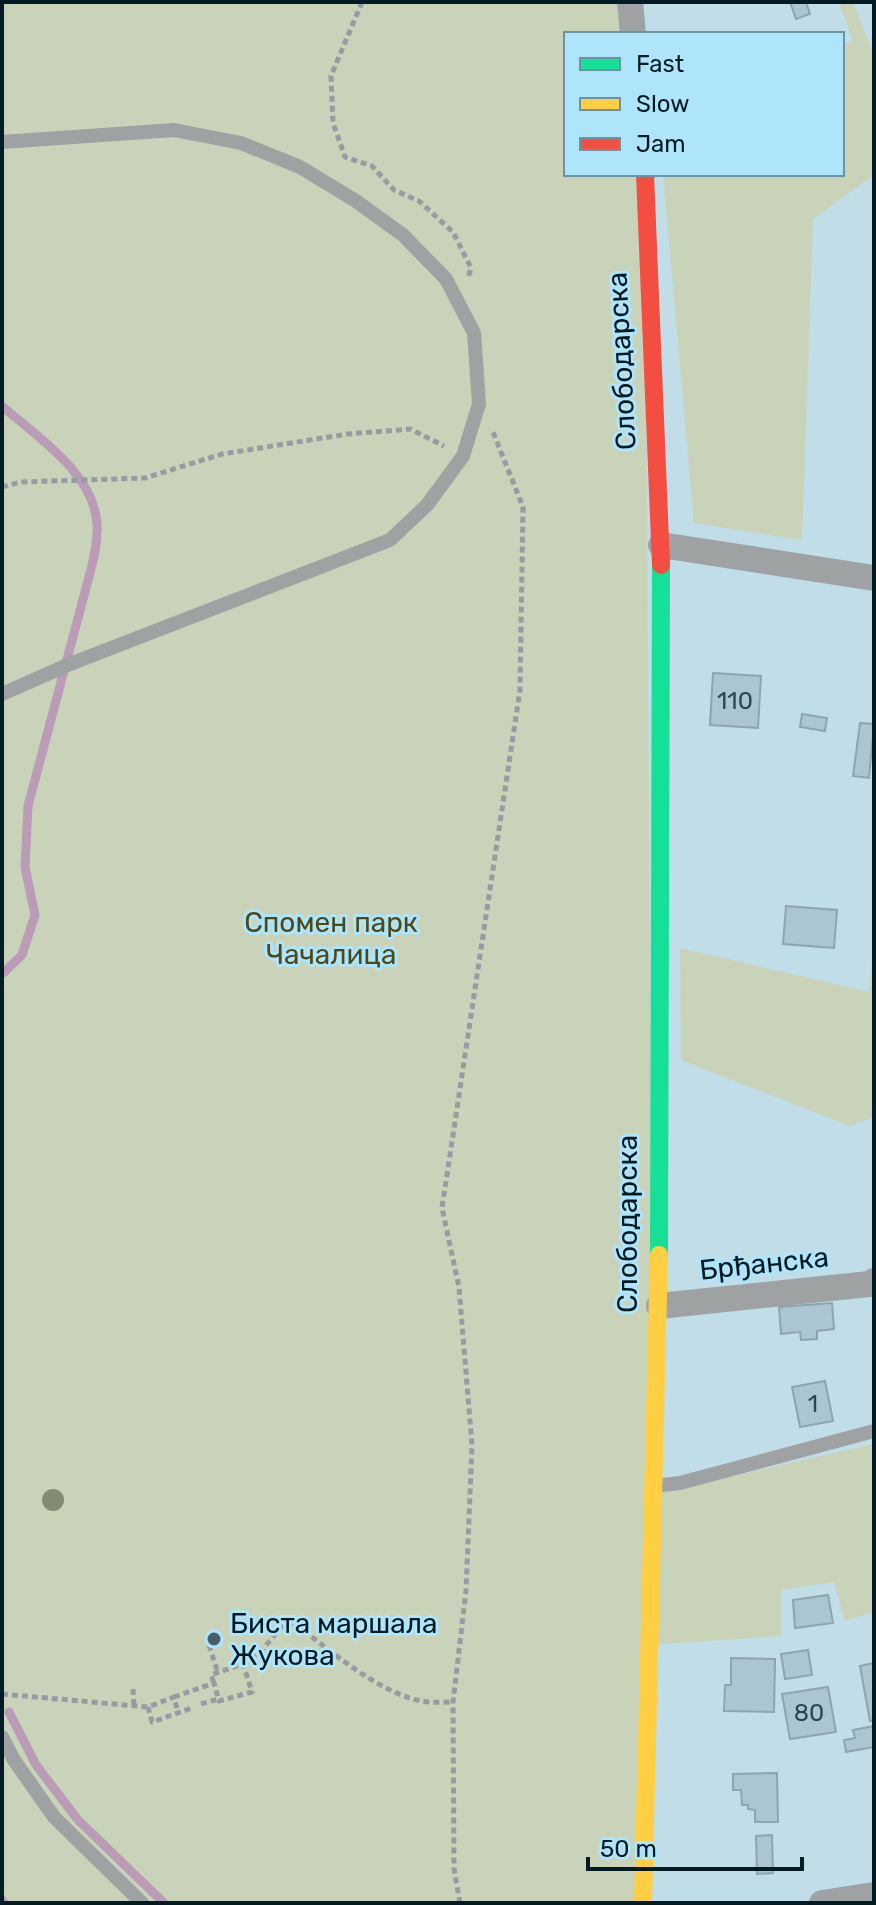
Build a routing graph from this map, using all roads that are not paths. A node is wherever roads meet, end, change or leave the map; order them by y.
1 (630, 2) edge
2 (633, 32) edge
3 (2, 142) edge
4 (645, 176) edge
5 (661, 545) junction
6 (874, 578) edge
7 (2, 694) edge
8 (874, 1281) edge
9 (659, 1306) junction
10 (874, 1431) edge
11 (652, 1486) junction
12 (2, 1737) edge
13 (874, 1895) edge
14 (142, 1903) edge
15 (643, 1903) edge
16 (822, 1903) edge

1 - 2 street
3 - 7 lane
4 - 5 street, Слободарска
5 - 6 street
5 - 9 street, Слободарска
8 - 9 street, Брђанска
9 - 11 street, Слободарска
10 - 11 lane
11 - 15 street, Слободарска
12 - 14 lane
13 - 16 street

